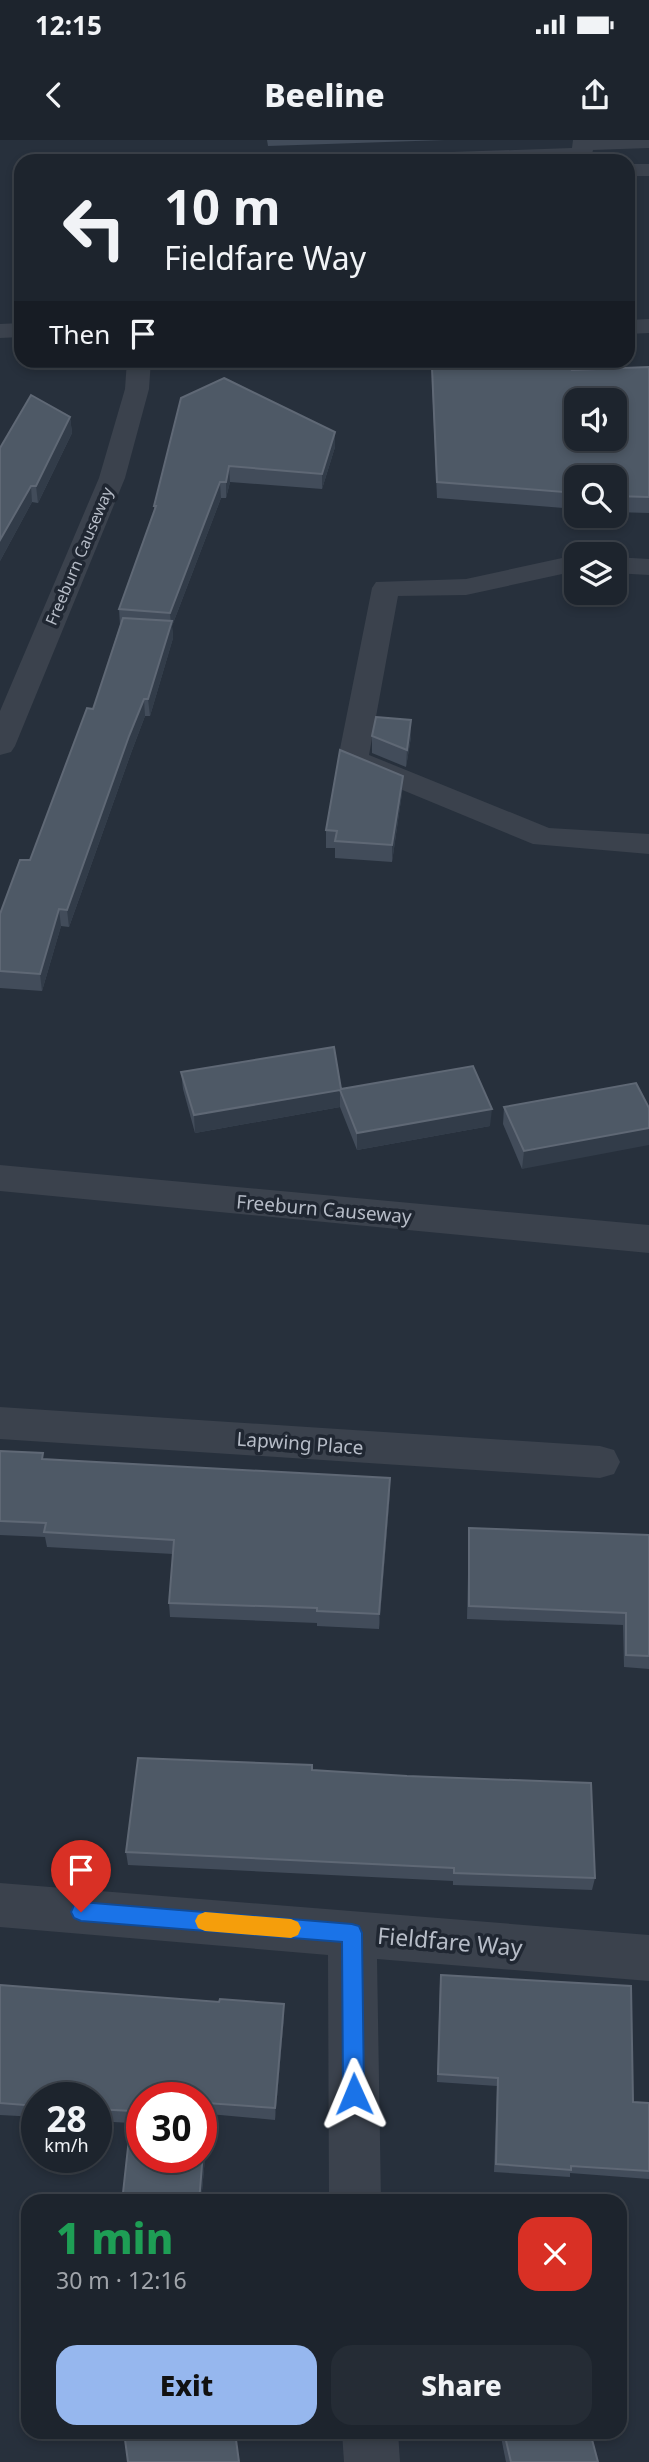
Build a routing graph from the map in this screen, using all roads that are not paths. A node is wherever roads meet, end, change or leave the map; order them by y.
1 (649, 142) edge
2 (582, 150) edge
3 (511, 154) edge
4 (139, 368) edge
5 (564, 565) edge
6 (627, 566) edge
7 (649, 567) edge
8 (0, 746) edge
9 (649, 844) edge
10 (0, 1178) edge
11 (649, 1239) edge
12 (0, 1423) edge
13 (600, 1462) dead end
14 (0, 1905) edge
15 (352, 1933) junction
16 (649, 1958) edge
17 (355, 2194) edge
18 (370, 2439) edge
19 (372, 2462) edge

1 - 2 street
2 - 3 street
4 - 8 street, Freeburn Causeway
5 - 9 street
6 - 7 street
10 - 11 street, Freeburn Causeway
12 - 13 street, Lapwing Place
14 - 15 street, Fieldfare Way
15 - 16 street, Fieldfare Way
15 - 17 street
18 - 19 street

